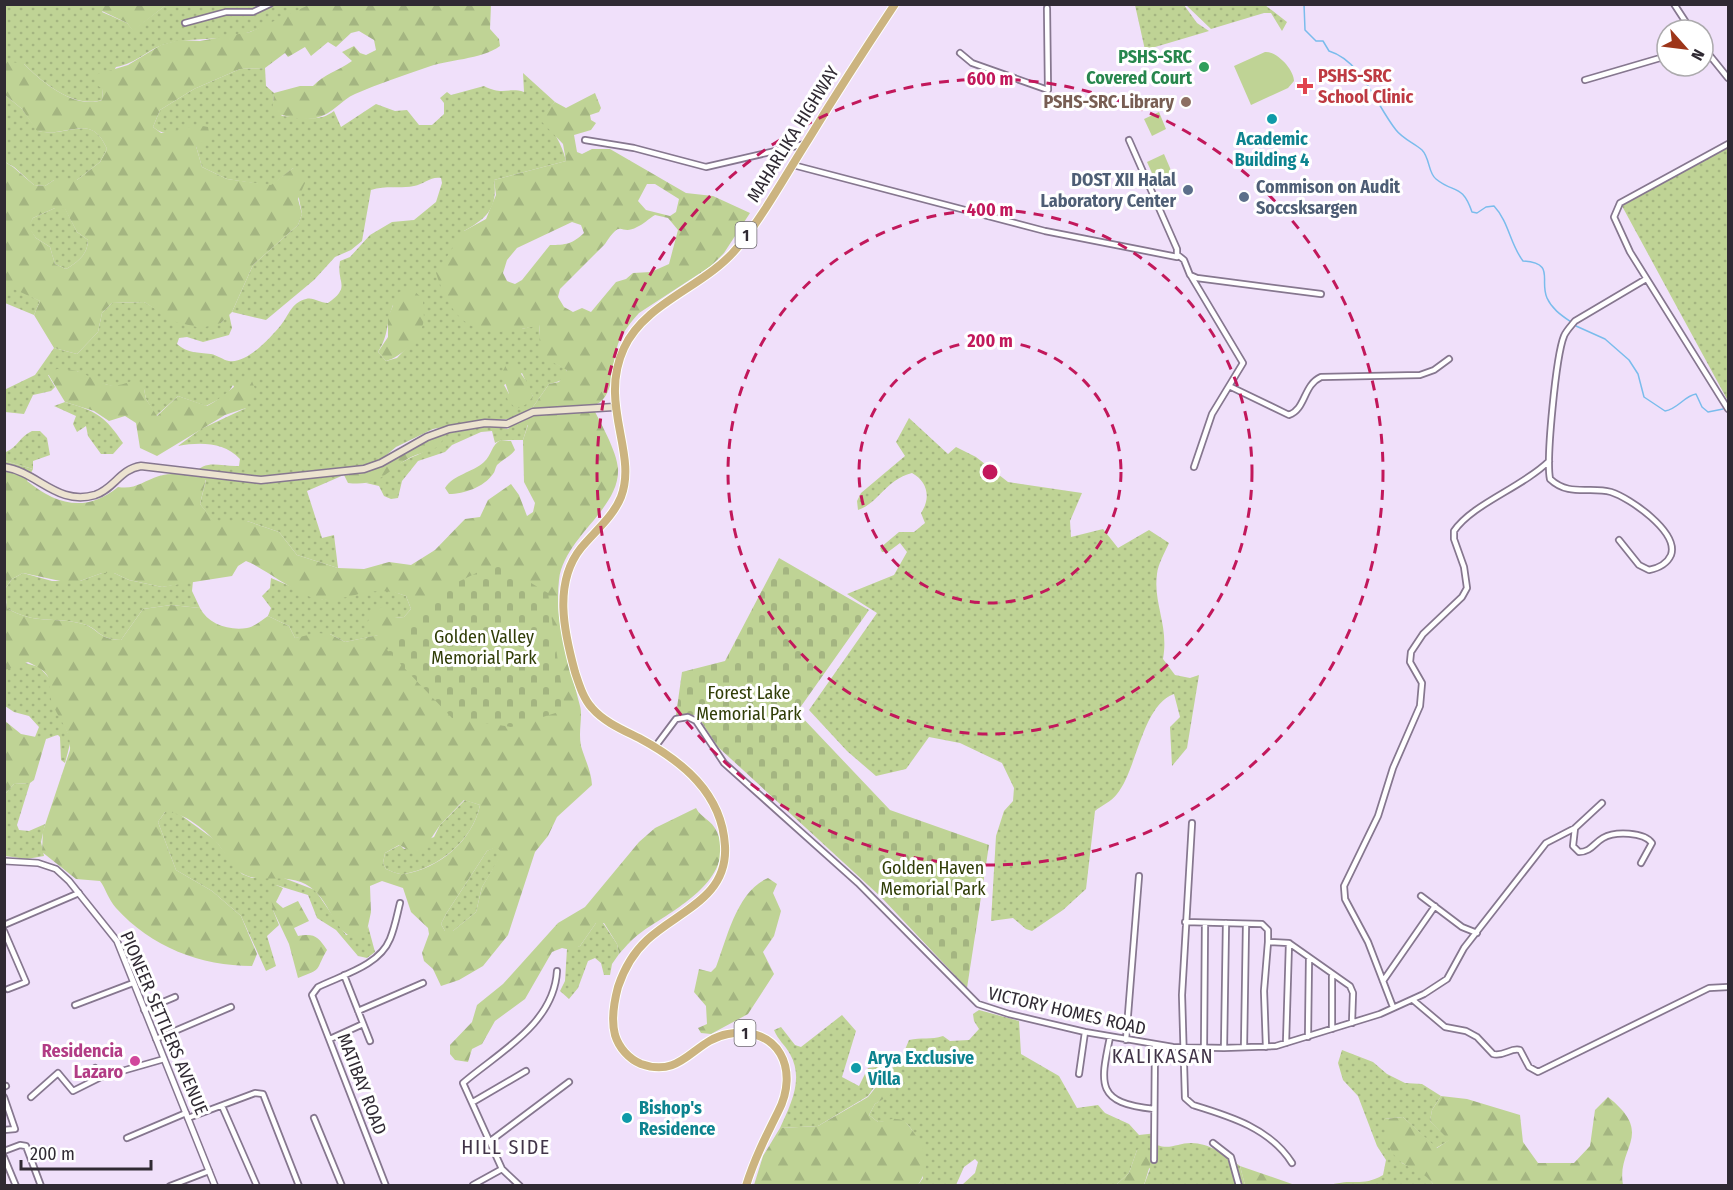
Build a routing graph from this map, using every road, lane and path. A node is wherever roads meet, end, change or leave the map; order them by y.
1 (270, 4) edge
2 (895, 4) edge
3 (1674, 4) edge
4 (1047, 8) dead end
5 (1683, 18) edge
6 (185, 23) dead end
7 (960, 53) dead end
8 (1655, 60) edge
9 (1715, 62) edge
10 (1728, 78) edge
11 (1585, 80) dead end
12 (585, 140) dead end
13 (1129, 140) dead end
14 (805, 144) junction
15 (1728, 144) edge
16 (793, 165) junction
17 (1179, 256) junction
18 (1191, 276) junction
19 (1646, 279) junction
20 (1321, 294) dead end
21 (1449, 359) dead end
22 (1229, 386) junction
23 (614, 407) junction
24 (1728, 409) edge
25 (1549, 461) junction
26 (4, 467) edge
27 (1194, 467) dead end
28 (1619, 540) dead end
29 (655, 747) junction
30 (1602, 803) dead end
31 (1192, 824) dead end
32 (1575, 828) junction
33 (4, 861) edge
34 (1641, 863) dead end
35 (1139, 876) dead end
36 (79, 893) junction
37 (1421, 896) dead end
38 (400, 903) dead end
39 (1435, 906) junction
40 (1185, 922) junction
41 (1205, 923) junction
42 (1226, 923) junction
43 (4, 925) edge
44 (1246, 925) junction
45 (4, 931) edge
46 (1477, 933) junction
47 (1268, 942) junction
48 (1289, 943) junction
49 (1309, 959) junction
50 (557, 972) dead end
51 (344, 975) junction
52 (1332, 975) junction
53 (1383, 981) junction
54 (134, 983) junction
55 (423, 983) dead end
56 (1728, 987) edge
57 (8, 989) dead end
58 (175, 997) dead end
59 (1413, 1000) junction
60 (75, 1005) dead end
61 (231, 1007) dead end
62 (1393, 1007) junction
63 (144, 1010) junction
64 (358, 1011) junction
65 (1352, 1023) junction
66 (363, 1024) junction
67 (1332, 1029) junction
68 (1085, 1032) junction
69 (1110, 1037) junction
70 (1308, 1037) junction
71 (156, 1039) junction
72 (330, 1039) junction
73 (1126, 1040) junction
74 (370, 1041) dead end
75 (1286, 1043) junction
76 (1155, 1045) junction
77 (1183, 1047) junction
78 (1244, 1047) junction
79 (1266, 1047) junction
80 (1204, 1048) junction
81 (1224, 1048) junction
82 (164, 1059) junction
83 (95, 1068) dead end
84 (526, 1071) dead end
85 (1079, 1074) dead end
86 (101, 1077) junction
87 (569, 1082) dead end
88 (4, 1097) edge
89 (31, 1097) dead end
90 (473, 1102) junction
91 (222, 1106) junction
92 (1154, 1109) junction
93 (187, 1116) junction
94 (314, 1118) dead end
95 (4, 1130) edge
96 (127, 1138) dead end
97 (489, 1142) junction
98 (1213, 1143) dead end
99 (4, 1151) edge
100 (4, 1157) edge
101 (1154, 1160) dead end
102 (1292, 1163) dead end
103 (502, 1169) junction
104 (209, 1171) junction
105 (16, 1185) edge
106 (41, 1185) edge
107 (170, 1185) edge
108 (215, 1185) edge
109 (256, 1185) edge
110 (299, 1185) edge
111 (342, 1185) edge
112 (386, 1185) edge
113 (473, 1185) edge
114 (518, 1185) edge
115 (746, 1185) edge
116 (1239, 1185) edge

1 - 6 street
2 - 14 highway, MAHARLIKA HIGHWAY / 1
3 - 5 street
4 - 7 street
8 - 11 street
9 - 10 street
12 - 14 street
13 - 17 street
14 - 16 highway, MAHARLIKA HIGHWAY / 1
15 - 19 street
16 - 17 street
16 - 23 highway, MAHARLIKA HIGHWAY / 1
17 - 18 street
18 - 20 street
18 - 22 street
19 - 24 street
19 - 25 street
21 - 22 street
22 - 27 street
23 - 26 main road
23 - 29 highway, MAHARLIKA HIGHWAY / 1
25 - 28 street
25 - 53 street
29 - 68 street, VICTORY HOMES ROAD
29 - 115 highway, 1
30 - 32 street, VICTORY HOMES ROAD
31 - 40 street
32 - 34 street
32 - 46 street, VICTORY HOMES ROAD
33 - 36 street, PIONEER SETTLERS AVENUE
35 - 73 street
36 - 43 street
36 - 54 street, PIONEER SETTLERS AVENUE
37 - 39 street
38 - 51 street
39 - 46 street
39 - 53 street
40 - 41 street
40 - 77 street
41 - 42 street
41 - 80 street
42 - 44 street
42 - 81 street
44 - 47 street
44 - 78 street
45 - 57 street
46 - 59 street, VICTORY HOMES ROAD
47 - 48 street
47 - 79 street
48 - 49 street
48 - 75 street
49 - 52 street
49 - 70 street
50 - 90 street
51 - 64 street
51 - 72 street, MATIBAY ROAD
52 - 65 street
52 - 67 street
53 - 62 street
54 - 60 street
54 - 63 street, PIONEER SETTLERS AVENUE
55 - 64 street
56 - 59 street
58 - 63 street
59 - 62 street, VICTORY HOMES ROAD
61 - 71 street
62 - 65 street, VICTORY HOMES ROAD
63 - 71 street, PIONEER SETTLERS AVENUE
64 - 66 street
65 - 67 street, VICTORY HOMES ROAD
66 - 72 street
66 - 74 street
67 - 70 street, VICTORY HOMES ROAD
68 - 69 street, VICTORY HOMES ROAD
68 - 85 street
69 - 73 street, VICTORY HOMES ROAD
69 - 92 street
70 - 75 street, VICTORY HOMES ROAD
71 - 82 street, PIONEER SETTLERS AVENUE
72 - 112 street, MATIBAY ROAD
73 - 76 street, VICTORY HOMES ROAD
75 - 79 street, VICTORY HOMES ROAD
76 - 77 street, VICTORY HOMES ROAD
76 - 92 street
77 - 80 street, VICTORY HOMES ROAD
77 - 102 street
78 - 79 street, VICTORY HOMES ROAD
78 - 81 street, VICTORY HOMES ROAD
80 - 81 street, VICTORY HOMES ROAD
82 - 86 street
82 - 93 street, PIONEER SETTLERS AVENUE
83 - 86 street
84 - 90 street
86 - 89 street
87 - 97 street
88 - 95 street
90 - 97 street
91 - 93 street
91 - 109 street
91 - 110 street
92 - 101 street
93 - 96 street
93 - 104 street, PIONEER SETTLERS AVENUE
94 - 111 street
97 - 103 street
98 - 116 street
99 - 106 street
100 - 105 street
103 - 113 street
103 - 114 street
104 - 107 street
104 - 108 street, PIONEER SETTLERS AVENUE

